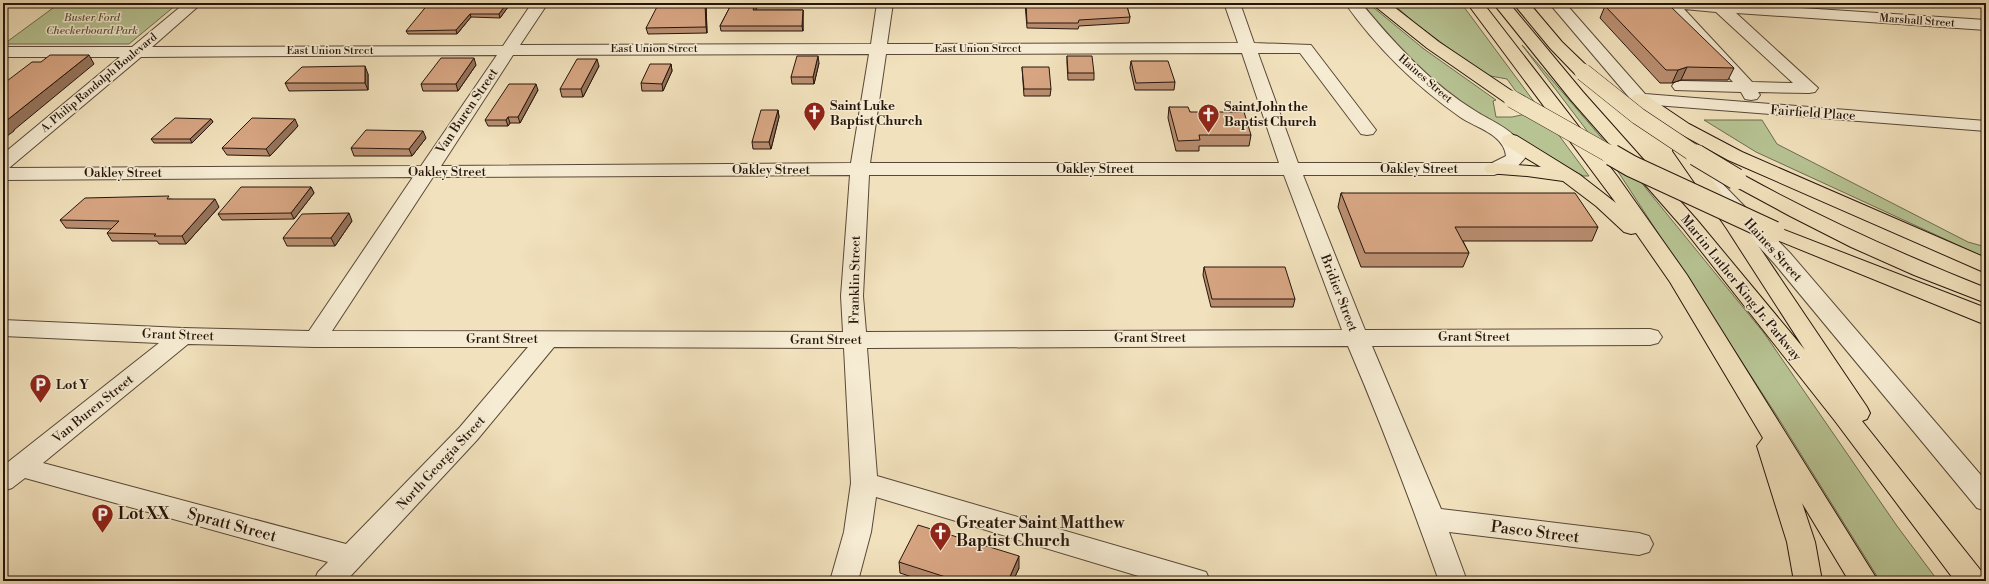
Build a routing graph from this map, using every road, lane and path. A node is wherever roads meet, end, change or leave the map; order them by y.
1 (194, 3) edge
2 (540, 3) edge
3 (885, 3) edge
4 (1232, 3) edge
5 (1353, 3) edge
6 (1379, 3) edge
7 (1384, 3) edge
8 (1475, 3) edge
9 (1501, 3) edge
10 (1521, 3) edge
11 (1557, 3) edge
12 (1907, 3) edge
13 (1663, 4) edge
14 (1721, 8) junction
15 (1927, 22) junction
16 (1404, 24) junction
17 (1986, 25) edge
18 (1248, 48) junction
19 (508, 49) junction
20 (879, 49) junction
21 (137, 51) junction
22 (3, 52) edge
23 (1681, 86) edge
24 (1746, 87) junction
25 (1640, 99) junction
26 (1758, 108) junction
27 (1986, 126) edge
28 (1367, 130) dead end
29 (1510, 140) junction
30 (1682, 151) junction
31 (3, 164) edge
32 (1291, 168) junction
33 (1494, 168) junction
34 (860, 169) junction
35 (426, 172) junction
36 (3, 174) edge
37 (1582, 184) junction
38 (1986, 266) edge
39 (1678, 280) junction
40 (1986, 296) edge
41 (1986, 317) edge
42 (3, 328) edge
43 (183, 336) junction
44 (1356, 337) junction
45 (1650, 337) dead end
46 (315, 339) junction
47 (547, 340) junction
48 (855, 340) junction
49 (1748, 393) junction
50 (12, 474) edge
51 (864, 483) junction
52 (1986, 500) edge
53 (1431, 519) junction
54 (1639, 544) dead end
55 (351, 557) junction
56 (1954, 558) junction
57 (1178, 579) edge
58 (328, 581) edge
59 (844, 581) edge
60 (1453, 581) edge
61 (1808, 581) edge
62 (1864, 581) edge
63 (1972, 581) edge

1 - 21 street, A. Philip Randolph Boulevard
2 - 19 street, Van Buren Street
3 - 20 street, Franklin Street
4 - 18 street, Bridier Street
5 - 29 street, Haines Street
6 - 16 highway
7 - 16 highway
8 - 39 highway
9 - 56 highway, Martin Luther King Jr. Parkway
10 - 40 highway, bridge
11 - 25 street, Haines Street
12 - 15 street
13 - 14 street, Marshall Street
13 - 24 street
14 - 15 street, Marshall Street
14 - 24 street
15 - 17 street, Marshall Street
16 - 41 highway, bridge
18 - 20 street, East Union Street
18 - 28 street, East Union Street
18 - 32 street, Bridier Street
19 - 20 street, East Union Street
19 - 21 street, East Union Street
19 - 35 street, Van Buren Street
20 - 34 street, Franklin Street
21 - 22 street, East Union Street
21 - 31 street, A. Philip Randolph Boulevard
23 - 24 street
24 - 26 street
25 - 26 street, Fairfield Place
25 - 30 street, Haines Street
25 - 38 highway
26 - 27 street, Fairfield Place
29 - 33 street, Oakley Street
29 - 37 highway
30 - 52 street, Haines Street
30 - 56 highway
32 - 33 street, Oakley Street
32 - 34 street, Oakley Street
32 - 44 street, Bridier Street
33 - 37 highway
34 - 35 street, Oakley Street
34 - 48 street, Franklin Street
35 - 36 street, Oakley Street
35 - 46 street, Van Buren Street
37 - 39 highway
39 - 49 highway
42 - 43 street, Grant Street
43 - 46 street, Grant Street
43 - 50 street, Van Buren Street
44 - 45 street, Grant Street
44 - 48 street, Grant Street
44 - 53 street, Bridier Street
46 - 47 street, Grant Street
47 - 48 street, Grant Street
47 - 55 street, North Georgia Street
48 - 51 street, Franklin Street
49 - 61 highway
49 - 62 highway
50 - 55 street, Spratt Street
51 - 57 street
51 - 59 street, Franklin Street
53 - 54 street, Pasco Street
53 - 60 street, Bridier Street
55 - 58 street, North Georgia Street
56 - 63 highway, Martin Luther King Jr. Parkway

